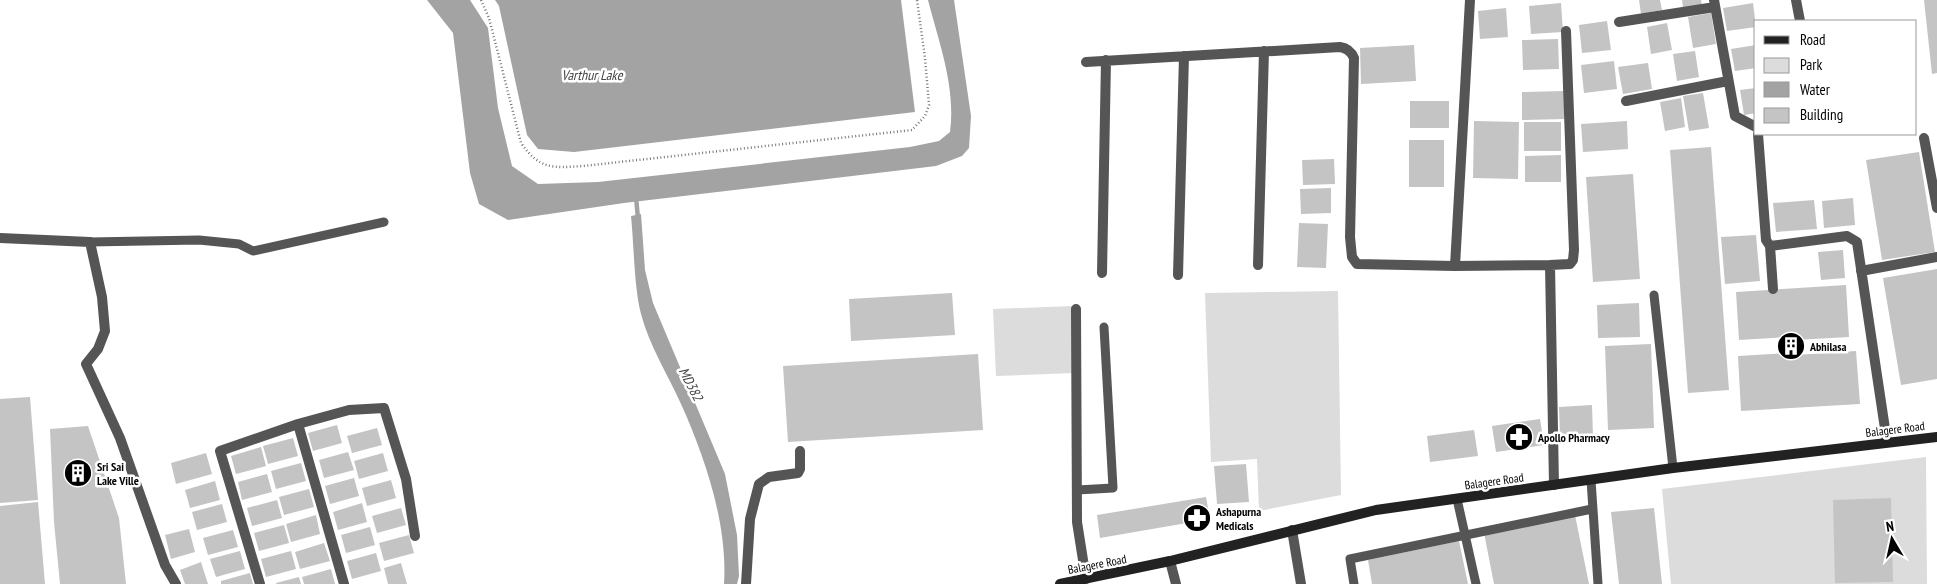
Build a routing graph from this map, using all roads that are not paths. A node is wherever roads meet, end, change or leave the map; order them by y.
1 (1470, 0) edge
2 (1796, 0) edge
3 (1715, 4) edge
4 (1800, 20) edge
5 (1619, 22) dead end
6 (1566, 31) dead end
7 (1264, 51) junction
8 (1184, 56) junction
9 (1106, 60) junction
10 (1086, 62) dead end
11 (1728, 81) junction
12 (1626, 102) dead end
13 (1754, 126) edge
14 (1758, 135) edge
15 (1924, 138) dead end
16 (1937, 208) edge
17 (384, 222) dead end
18 (0, 238) edge
19 (90, 242) junction
20 (1770, 246) junction
21 (1937, 257) edge
22 (1258, 265) dead end
23 (1550, 265) junction
24 (1455, 266) junction
25 (1861, 271) junction
26 (1102, 273) dead end
27 (1178, 274) dead end
28 (1773, 289) dead end
29 (1654, 295) dead end
30 (1076, 309) dead end
31 (1104, 326) dead end
32 (298, 424) junction
33 (1937, 437) edge
34 (1887, 442) junction
35 (800, 451) dead end
36 (1673, 468) junction
37 (1591, 480) junction
38 (1554, 485) junction
39 (1077, 490) junction
40 (1457, 499) junction
41 (1592, 509) junction
42 (1292, 530) junction
43 (415, 536) dead end
44 (1466, 536) junction
45 (1170, 561) junction
46 (1087, 582) edge
47 (176, 584) edge
48 (260, 584) edge
49 (344, 584) edge
50 (746, 584) edge
51 (1060, 584) edge
52 (1176, 584) edge
53 (1301, 584) edge
54 (1354, 584) edge
55 (1476, 584) edge
56 (1598, 584) edge

1 - 24 street
2 - 4 street
3 - 5 street
3 - 11 street
6 - 23 street
7 - 8 street
7 - 22 street
7 - 24 street
8 - 9 street
8 - 27 street
9 - 10 street
9 - 26 street
11 - 12 street
11 - 13 street
14 - 20 street
15 - 16 street
17 - 19 lane
18 - 19 street
19 - 47 street
20 - 25 street
20 - 28 street
21 - 25 street
23 - 24 street
23 - 38 street
25 - 34 street
29 - 36 lane
30 - 39 street
31 - 39 lane
32 - 43 street
32 - 48 street
32 - 49 street
33 - 34 street, Balagere Road
34 - 36 street, Balagere Road
35 - 50 street
36 - 37 street, Balagere Road
37 - 38 street, Balagere Road
37 - 41 lane
38 - 40 street, Balagere Road
39 - 46 street
40 - 42 street, Balagere Road
40 - 44 lane
41 - 44 lane
41 - 56 lane
42 - 45 street, Balagere Road
42 - 53 street
44 - 54 lane
44 - 55 lane
45 - 46 street, Balagere Road
45 - 52 street
46 - 51 street, Balagere Road

